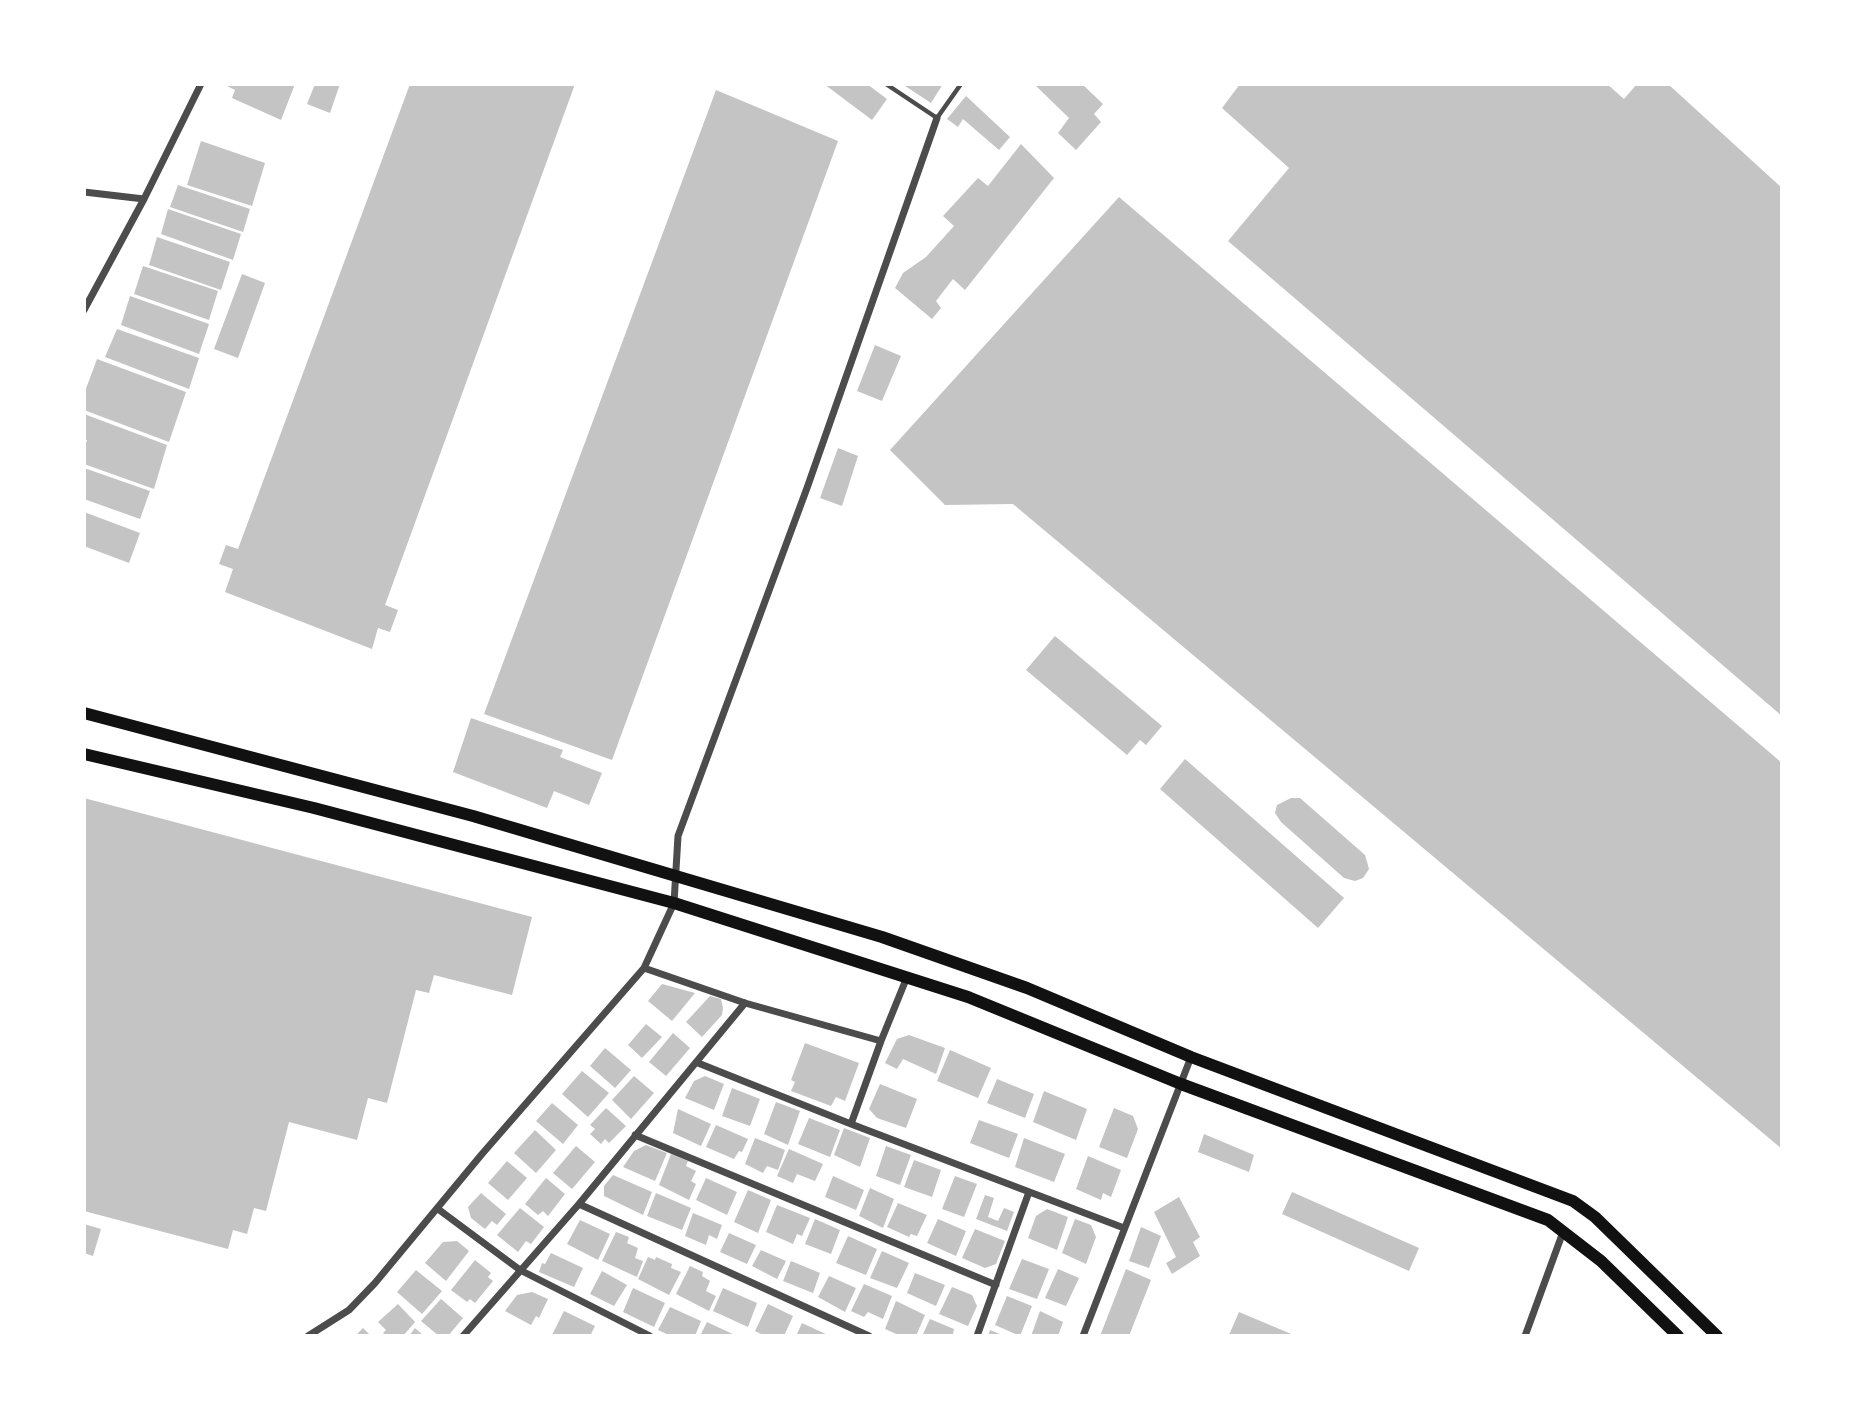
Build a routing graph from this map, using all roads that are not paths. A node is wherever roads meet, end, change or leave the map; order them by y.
1 (201, 84) edge
2 (886, 84) edge
3 (961, 84) edge
4 (937, 118) junction
5 (84, 192) edge
6 (144, 199) junction
7 (84, 310) edge
8 (84, 713) edge
9 (84, 754) edge
10 (677, 875) junction
11 (674, 903) junction
12 (644, 968) junction
13 (907, 977) junction
14 (745, 1003) junction
15 (881, 1041) junction
16 (1191, 1058) junction
17 (698, 1063) junction
18 (1181, 1084) junction
19 (851, 1124) junction
20 (635, 1135) junction
21 (1030, 1192) junction
22 (579, 1204) junction
23 (438, 1209) junction
24 (1124, 1228) junction
25 (1563, 1231) junction
26 (520, 1270) junction
27 (996, 1285) junction
28 (307, 1336) edge
29 (463, 1336) edge
30 (650, 1336) edge
31 (869, 1336) edge
32 (977, 1336) edge
33 (1083, 1336) edge
34 (1525, 1336) edge
35 (1678, 1336) edge
36 (1717, 1336) edge

1 - 6 street
2 - 4 lane
3 - 4 lane
4 - 10 street
5 - 6 street
6 - 7 street
8 - 10 main road
9 - 11 main road
10 - 11 street
10 - 16 main road
11 - 12 street
11 - 13 main road
12 - 14 street
12 - 23 street
13 - 15 street
13 - 18 main road
14 - 15 street
14 - 17 street
15 - 19 street
16 - 18 street
16 - 36 main road
17 - 19 street
17 - 20 street
18 - 24 street
18 - 25 main road
19 - 21 street
20 - 22 street
20 - 27 street
21 - 24 street
21 - 27 street
22 - 26 street
22 - 31 street
23 - 26 street
23 - 28 street
24 - 33 street
25 - 34 street
25 - 35 main road
26 - 29 street
26 - 30 street
27 - 32 street

